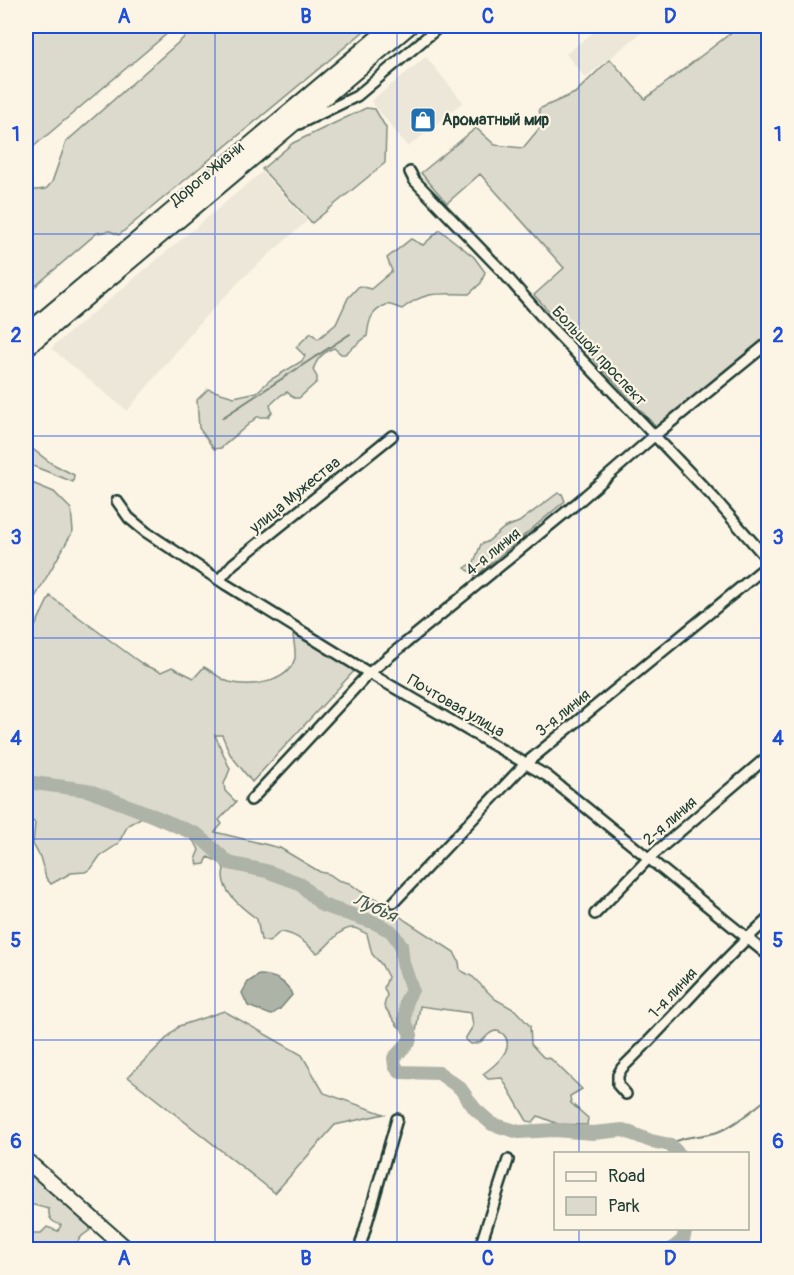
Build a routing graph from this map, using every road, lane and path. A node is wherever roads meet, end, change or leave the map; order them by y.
1 (391, 26) edge
2 (410, 26) edge
3 (440, 26) edge
4 (286, 130) junction
5 (410, 172) dead end
6 (26, 333) edge
7 (768, 344) edge
8 (26, 349) edge
9 (392, 436) dead end
10 (654, 436) junction
11 (117, 501) dead end
12 (768, 560) edge
13 (768, 565) edge
14 (219, 580) junction
15 (369, 673) junction
16 (768, 756) edge
17 (525, 764) junction
18 (251, 800) dead end
19 (650, 858) junction
20 (394, 903) dead end
21 (595, 914) dead end
22 (768, 919) edge
23 (748, 937) junction
24 (768, 955) edge
25 (626, 1094) dead end
26 (397, 1119) dead end
27 (26, 1160) edge
28 (508, 1160) dead end
29 (128, 1250) edge
30 (359, 1250) edge
31 (479, 1250) edge

1 - 6 main road, Дорога Жизни
2 - 4 main road, Дорога Жизни
3 - 4 street
4 - 8 main road, Дорога Жизни
5 - 10 street, Большой проспект
7 - 10 street, 4-я линия
9 - 14 street, улица Мужества
10 - 12 street, Большой проспект
10 - 15 street, 4-я линия
11 - 14 street, Почтовая улица
13 - 17 street, 3-я линия
14 - 15 street, Почтовая улица
15 - 17 street, Почтовая улица
15 - 18 street, 4-я линия
16 - 19 street, 2-я линия
17 - 19 street, Почтовая улица
17 - 20 street, 3-я линия
19 - 21 street, 2-я линия
19 - 23 street, Почтовая улица
22 - 23 street, 1-я линия
23 - 24 street, Почтовая улица
23 - 25 street, 1-я линия
26 - 30 street
27 - 29 main road
28 - 31 street

